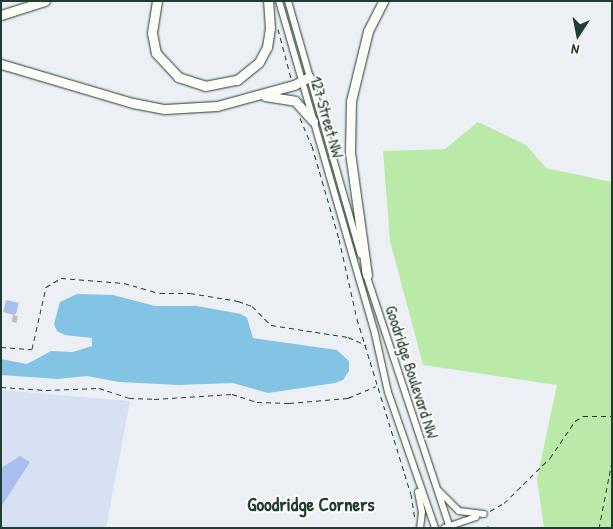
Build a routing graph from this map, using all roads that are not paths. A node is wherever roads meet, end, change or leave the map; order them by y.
1 (45, 1) edge
2 (157, 1) edge
3 (268, 1) edge
4 (279, 1) edge
5 (288, 1) edge
6 (383, 1) edge
7 (1, 14) edge
8 (1, 64) edge
9 (302, 81) junction
10 (260, 95) junction
11 (313, 121) junction
12 (352, 224) joint
13 (347, 241) joint
14 (366, 275) junction
15 (406, 450) junction
16 (436, 488) junction
17 (419, 526) edge
18 (448, 527) edge
19 (435, 528) edge

1 - 7 highway
2 - 3 highway
4 - 9 main road, 127 Street NW
5 - 9 main road, 127 Street NW
6 - 14 highway
8 - 10 highway
9 - 10 highway
9 - 11 main road, 127 Street NW
9 - 12 main road, 127 Street NW
10 - 11 highway
11 - 13 main road, 127 Street NW
12 - 14 main road, Goodridge Boulevard NW
13 - 15 main road, Goodridge Boulevard NW
14 - 16 main road, Goodridge Boulevard NW
15 - 17 main road
15 - 19 main road, Goodridge Boulevard NW
16 - 18 main road, Goodridge Boulevard NW
16 - 18 main road

